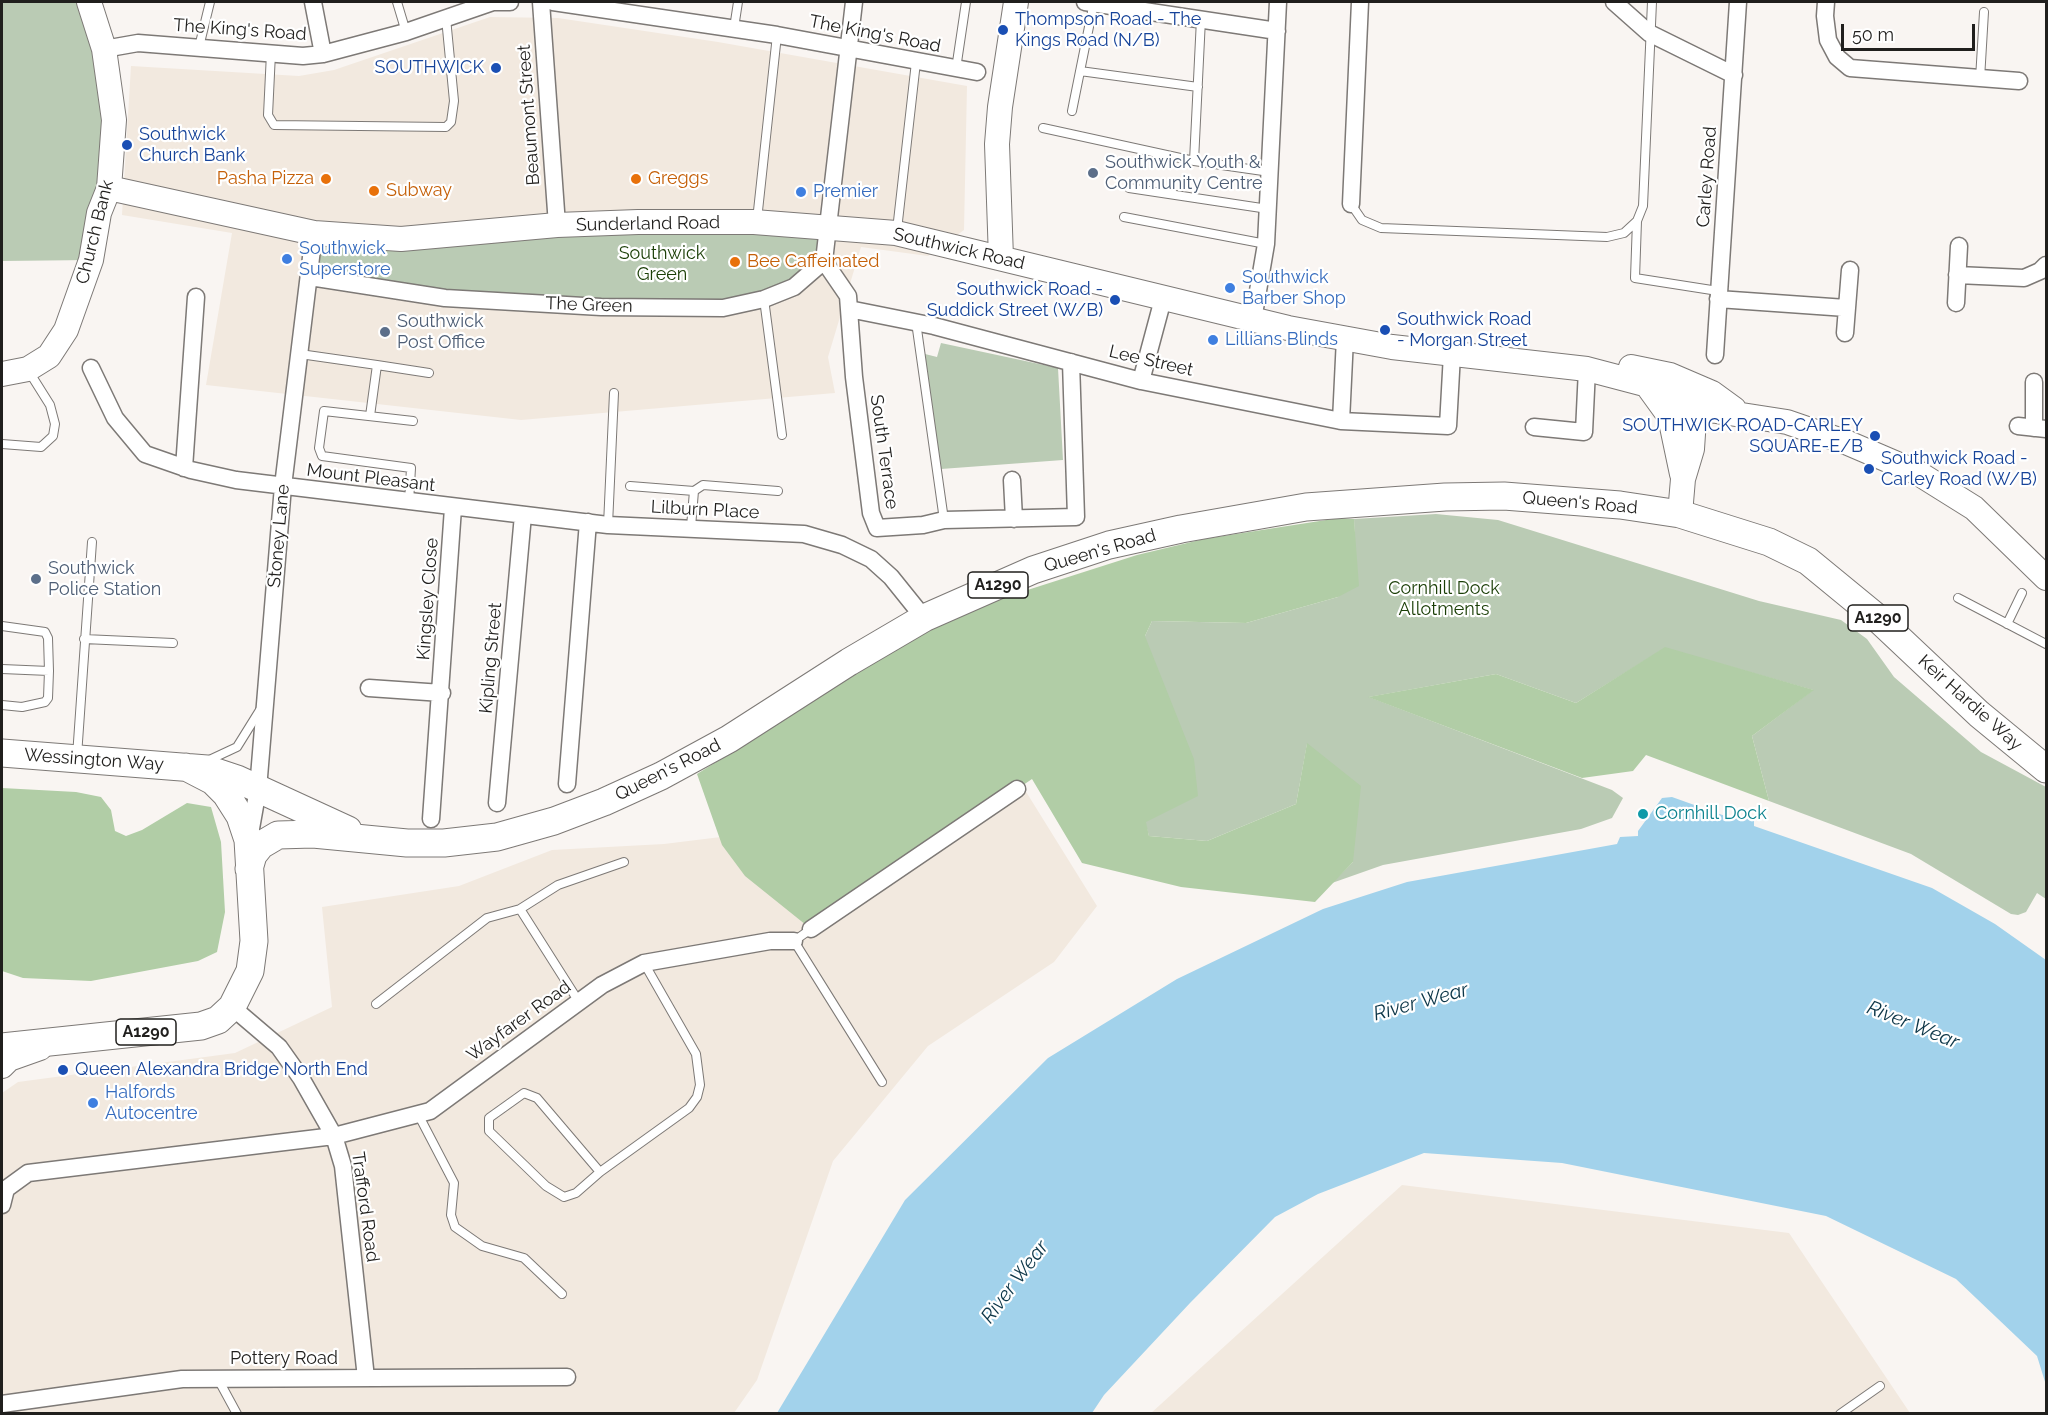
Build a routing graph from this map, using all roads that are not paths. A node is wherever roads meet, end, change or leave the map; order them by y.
1 (89, 2) edge
2 (210, 2) edge
3 (313, 2) edge
4 (397, 2) edge
5 (510, 2) edge
6 (541, 2) edge
7 (553, 2) edge
8 (738, 2) edge
9 (854, 2) edge
10 (966, 2) edge
11 (1016, 2) edge
12 (1091, 2) edge
13 (1278, 2) edge
14 (1360, 2) edge
15 (1614, 2) edge
16 (1652, 2) edge
17 (1738, 2) edge
18 (1826, 2) edge
19 (1984, 12) dead end
20 (446, 18) junction
21 (1201, 19) junction
22 (734, 28) junction
23 (1277, 31) junction
24 (406, 32) junction
25 (1649, 33) junction
26 (777, 35) junction
27 (199, 47) junction
28 (850, 47) junction
29 (104, 49) junction
30 (272, 53) junction
31 (323, 54) junction
32 (916, 62) junction
33 (956, 69) junction
34 (1080, 71) junction
35 (977, 72) dead end
36 (1734, 75) junction
37 (1980, 79) junction
38 (2019, 81) dead end
39 (1198, 87) junction
40 (1071, 111) dead end
41 (1042, 128) dead end
42 (1194, 161) junction
43 (1270, 172) junction
44 (110, 188) junction
45 (1129, 188) dead end
46 (1351, 204) joint
47 (1268, 209) junction
48 (1124, 217) dead end
49 (1637, 221) junction
50 (756, 223) junction
51 (557, 225) junction
52 (827, 228) junction
53 (314, 232) junction
54 (896, 233) junction
55 (1266, 244) junction
56 (1959, 246) dead end
57 (1001, 258) junction
58 (824, 261) junction
59 (2046, 265) edge
60 (1850, 270) dead end
61 (1957, 275) junction
62 (310, 277) junction
63 (1718, 295) junction
64 (196, 297) dead end
65 (764, 299) junction
66 (1163, 299) junction
67 (1956, 303) dead end
68 (1846, 308) junction
69 (849, 309) junction
70 (1253, 320) junction
71 (916, 322) junction
72 (1845, 333) dead end
73 (1345, 338) junction
74 (300, 354) junction
75 (1452, 354) junction
76 (1716, 355) dead end
77 (1071, 362) junction
78 (377, 365) junction
79 (91, 368) dead end
80 (28, 369) junction
81 (1587, 369) junction
82 (429, 373) dead end
83 (2, 374) edge
84 (1670, 375) junction
85 (1141, 381) junction
86 (2034, 382) dead end
87 (1644, 384) junction
88 (614, 393) dead end
89 (1689, 404) junction
90 (1742, 415) junction
91 (370, 416) junction
92 (413, 421) dead end
93 (1341, 421) junction
94 (1534, 427) dead end
95 (2033, 427) edge
96 (782, 435) dead end
97 (2, 444) edge
98 (184, 468) junction
99 (1683, 479) junction
100 (1012, 480) dead end
101 (283, 486) junction
102 (630, 486) dead end
103 (694, 491) junction
104 (778, 491) dead end
105 (409, 502) junction
106 (453, 508) junction
107 (1680, 514) junction
108 (523, 515) junction
109 (1014, 519) junction
110 (944, 520) junction
111 (588, 522) junction
112 (609, 525) junction
113 (691, 527) junction
114 (92, 542) dead end
115 (2046, 578) edge
116 (2022, 593) dead end
117 (1958, 598) dead end
118 (924, 618) junction
119 (2007, 624) junction
120 (2, 626) edge
121 (84, 639) junction
122 (173, 643) dead end
123 (2046, 644) edge
124 (2, 669) edge
125 (49, 670) junction
126 (369, 688) dead end
127 (441, 693) junction
128 (266, 699) junction
129 (2, 705) edge
130 (2, 753) edge
131 (77, 759) junction
132 (186, 767) junction
133 (2046, 769) edge
134 (567, 784) dead end
135 (258, 789) junction
136 (1017, 789) dead end
137 (497, 803) dead end
138 (431, 819) dead end
139 (366, 838) junction
140 (249, 840) junction
141 (624, 862) dead end
142 (249, 869) junction
143 (520, 909) junction
144 (811, 929) joint
145 (794, 941) junction
146 (644, 963) junction
147 (579, 1002) junction
148 (376, 1004) dead end
149 (232, 1006) junction
150 (53, 1043) junction
151 (2, 1047) edge
152 (2, 1066) edge
153 (882, 1082) dead end
154 (418, 1114) junction
155 (333, 1136) junction
156 (600, 1172) junction
157 (2, 1205) edge
158 (562, 1294) dead end
159 (567, 1377) dead end
160 (366, 1378) junction
161 (218, 1379) junction
162 (1880, 1386) dead end
163 (2, 1404) edge
164 (237, 1413) edge
165 (1840, 1413) edge

1 - 29 street, Church Bank
2 - 27 lane
3 - 31 street
4 - 24 lane
5 - 20 street, The King's Road
6 - 51 street, Beaumont Street
7 - 22 street, The King's Road
8 - 22 lane
9 - 28 street
10 - 33 lane
11 - 57 street
12 - 21 street
12 - 34 lane
13 - 23 street
14 - 46 street
15 - 25 street
16 - 25 lane
17 - 36 street, Carley Road
18 - 37 street
19 - 37 lane
20 - 24 street, The King's Road
20 - 30 lane
21 - 23 street
21 - 39 lane
22 - 26 street, The King's Road
23 - 43 street
24 - 31 street, The King's Road
25 - 36 street
25 - 49 lane
26 - 28 street, The King's Road
26 - 50 lane
27 - 29 street, The King's Road
27 - 30 street, The King's Road
28 - 32 street, The King's Road
28 - 52 street
29 - 44 street, Church Bank
30 - 31 street, The King's Road
32 - 33 street, The King's Road
32 - 54 lane
33 - 35 street, The King's Road
34 - 39 lane
34 - 40 lane
36 - 63 street, Carley Road
37 - 38 street
39 - 42 lane
41 - 42 lane
42 - 43 lane
43 - 47 street
44 - 53 street
44 - 80 street, Church Bank
45 - 47 lane
46 - 49 lane
47 - 55 street
48 - 55 lane
49 - 63 lane
50 - 51 street, Sunderland Road
50 - 52 street, Sunderland Road
51 - 53 street, Sunderland Road
52 - 54 street, Southwick Road
52 - 58 street
53 - 62 street, Stoney Lane
54 - 57 street, Southwick Road
55 - 70 street
56 - 61 street
57 - 66 street, Southwick Road
58 - 65 street, The Green
58 - 69 street, South Terrace
59 - 61 street
60 - 68 street
61 - 67 street
62 - 65 street, The Green
62 - 74 street, Stoney Lane
63 - 68 street
63 - 76 street, Carley Road
64 - 98 street
65 - 96 lane
66 - 70 street, Southwick Road
66 - 85 street
68 - 72 street
69 - 71 street, Lee Street
69 - 110 street, South Terrace
70 - 73 street, Southwick Road
71 - 77 street, Lee Street
71 - 110 lane
73 - 75 street, Southwick Road
73 - 93 street
74 - 78 lane
74 - 101 street, Stoney Lane
75 - 81 street, Southwick Road
75 - 93 street, Lee Street
77 - 85 street, Lee Street
77 - 109 street, South Terrace
78 - 82 lane
78 - 91 lane
79 - 98 street, Mount Pleasant
80 - 83 street, Church Bank
80 - 97 lane
81 - 84 street
81 - 87 street
81 - 94 street
84 - 89 street
84 - 90 street
85 - 93 street, Lee Street
86 - 95 street
87 - 89 street
87 - 99 street
88 - 112 lane
89 - 90 street
89 - 99 street
90 - 115 street
91 - 92 lane
91 - 105 lane
98 - 101 street, Mount Pleasant
99 - 107 street
100 - 109 street
101 - 105 street, Mount Pleasant
101 - 128 street, Stoney Lane
102 - 103 lane
103 - 104 lane
103 - 113 lane
105 - 106 street, Mount Pleasant
106 - 108 street, Lilburn Place
106 - 127 street, Kingsley Close
107 - 118 main road, Queen's Road / A1290
107 - 133 main road, Keir Hardie Way / A1290
108 - 111 street, Lilburn Place
108 - 137 street, Kipling Street
109 - 110 street, South Terrace
111 - 112 street, Lilburn Place
111 - 134 street
112 - 113 street, Lilburn Place
113 - 118 street, Lilburn Place
114 - 121 lane
116 - 119 lane
117 - 119 lane
118 - 139 main road, Queen's Road / A1290
119 - 123 lane
120 - 125 lane
121 - 122 lane
121 - 131 lane
124 - 125 lane
125 - 129 lane
126 - 127 street
127 - 138 street, Kingsley Close
128 - 132 lane
128 - 135 street, Stoney Lane
130 - 131 main road, Wessington Way / A1290
131 - 132 main road, Wessington Way / A1290
132 - 135 main road, A1290
132 - 140 main road, A1290
135 - 139 main road, A1290
135 - 140 street, Stoney Lane
136 - 144 street
139 - 142 main road, A1290
140 - 142 main road, A1290
141 - 143 lane
142 - 149 main road, A1290
143 - 147 lane
143 - 148 lane
144 - 145 lane
145 - 146 street, Wayfarer Road
145 - 153 lane
146 - 147 street, Wayfarer Road
146 - 156 lane
147 - 154 street, Wayfarer Road
149 - 150 main road, A1290
149 - 155 street, Trafford Road
150 - 151 main road, A1290
150 - 152 street
154 - 155 street, Wayfarer Road
154 - 158 lane
155 - 157 street, Wayfarer Road
155 - 160 street, Trafford Road
156 - 156 lane
159 - 160 street, Pottery Road
160 - 161 street, Pottery Road
161 - 163 street, Pottery Road
161 - 164 lane
162 - 165 lane

